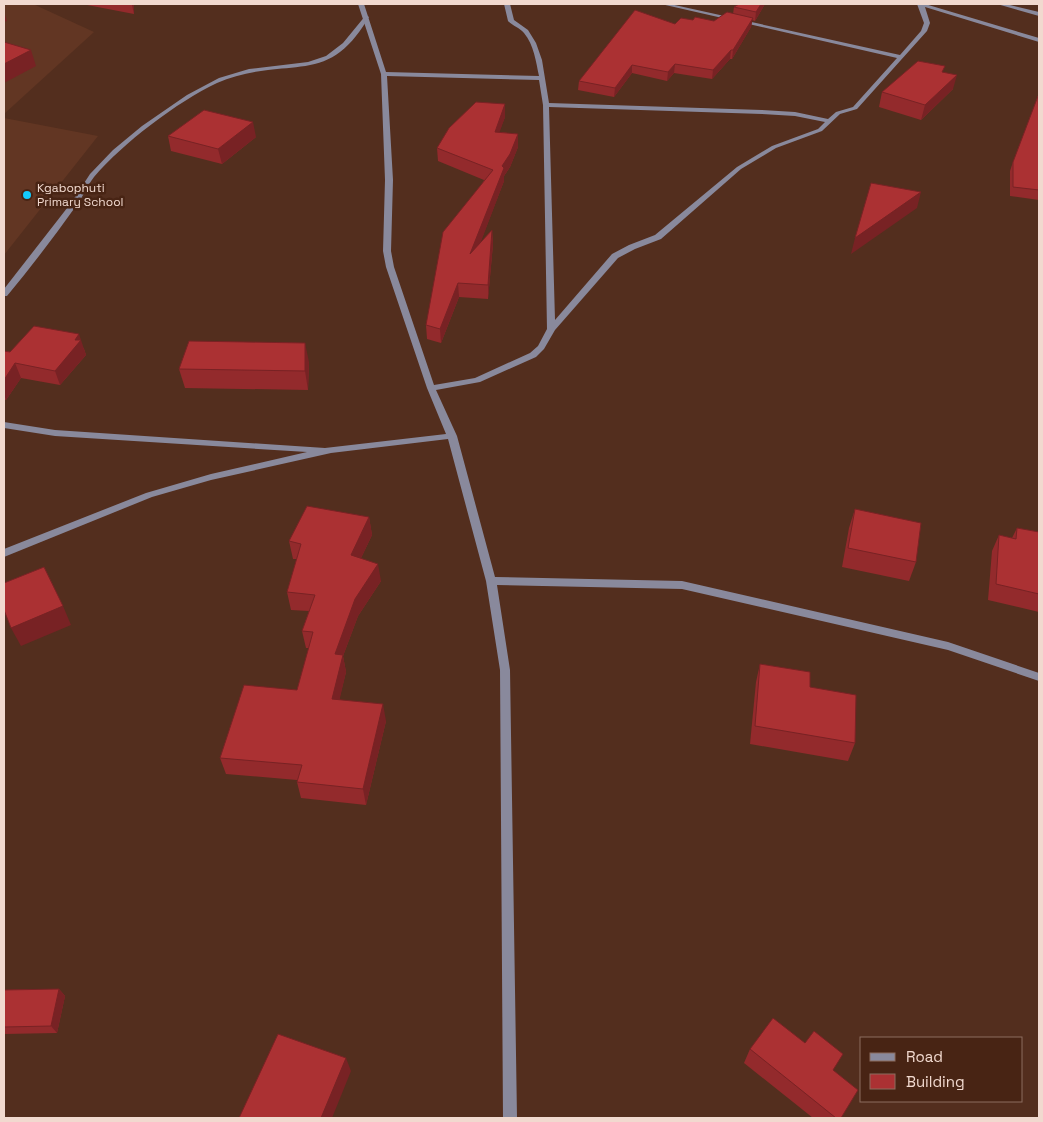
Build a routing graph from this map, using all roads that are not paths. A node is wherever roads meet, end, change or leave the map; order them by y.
1 (361, 4) edge
2 (507, 4) edge
3 (664, 4) edge
4 (921, 4) edge
5 (1000, 4) edge
6 (1039, 14) edge
7 (366, 17) junction
8 (1039, 40) edge
9 (902, 57) junction
10 (384, 74) junction
11 (542, 78) junction
12 (546, 106) junction
13 (829, 122) junction
14 (4, 294) edge
15 (551, 329) junction
16 (431, 388) junction
17 (4, 425) edge
18 (452, 436) junction
19 (332, 450) junction
20 (4, 553) edge
21 (491, 581) junction
22 (1039, 677) edge
23 (510, 1118) edge

1 - 7 street
2 - 11 street
3 - 9 street
4 - 8 street
4 - 9 street
5 - 6 street
7 - 10 street
7 - 14 street
9 - 13 street
10 - 11 street
10 - 16 street
11 - 12 street
12 - 13 street
12 - 15 street
13 - 15 street
15 - 16 street
16 - 18 street
17 - 19 street
18 - 19 street
18 - 21 street
19 - 20 street
21 - 22 street
21 - 23 street

